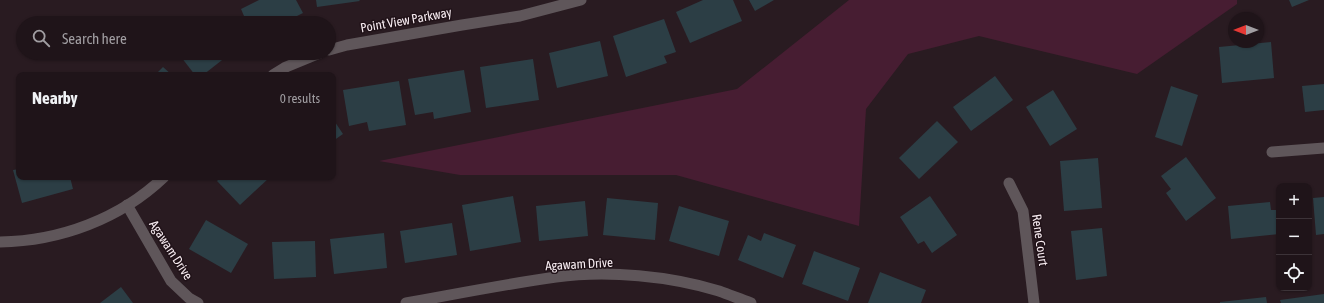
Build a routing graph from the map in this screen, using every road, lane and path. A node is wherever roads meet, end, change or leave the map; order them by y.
1 (581, 0) edge
2 (336, 48) edge
3 (303, 60) edge
4 (278, 72) edge
5 (1324, 148) edge
6 (1272, 152) dead end
7 (160, 180) edge
8 (1009, 183) dead end
9 (127, 205) junction
10 (0, 242) edge
11 (198, 303) edge
12 (406, 303) edge
13 (751, 303) edge
14 (1034, 303) edge

1 - 2 street, Point View Parkway
3 - 4 street
5 - 6 street
7 - 9 street
8 - 14 street, Rene Court
9 - 10 street
9 - 11 street, Agawam Drive
12 - 13 street, Agawam Drive

